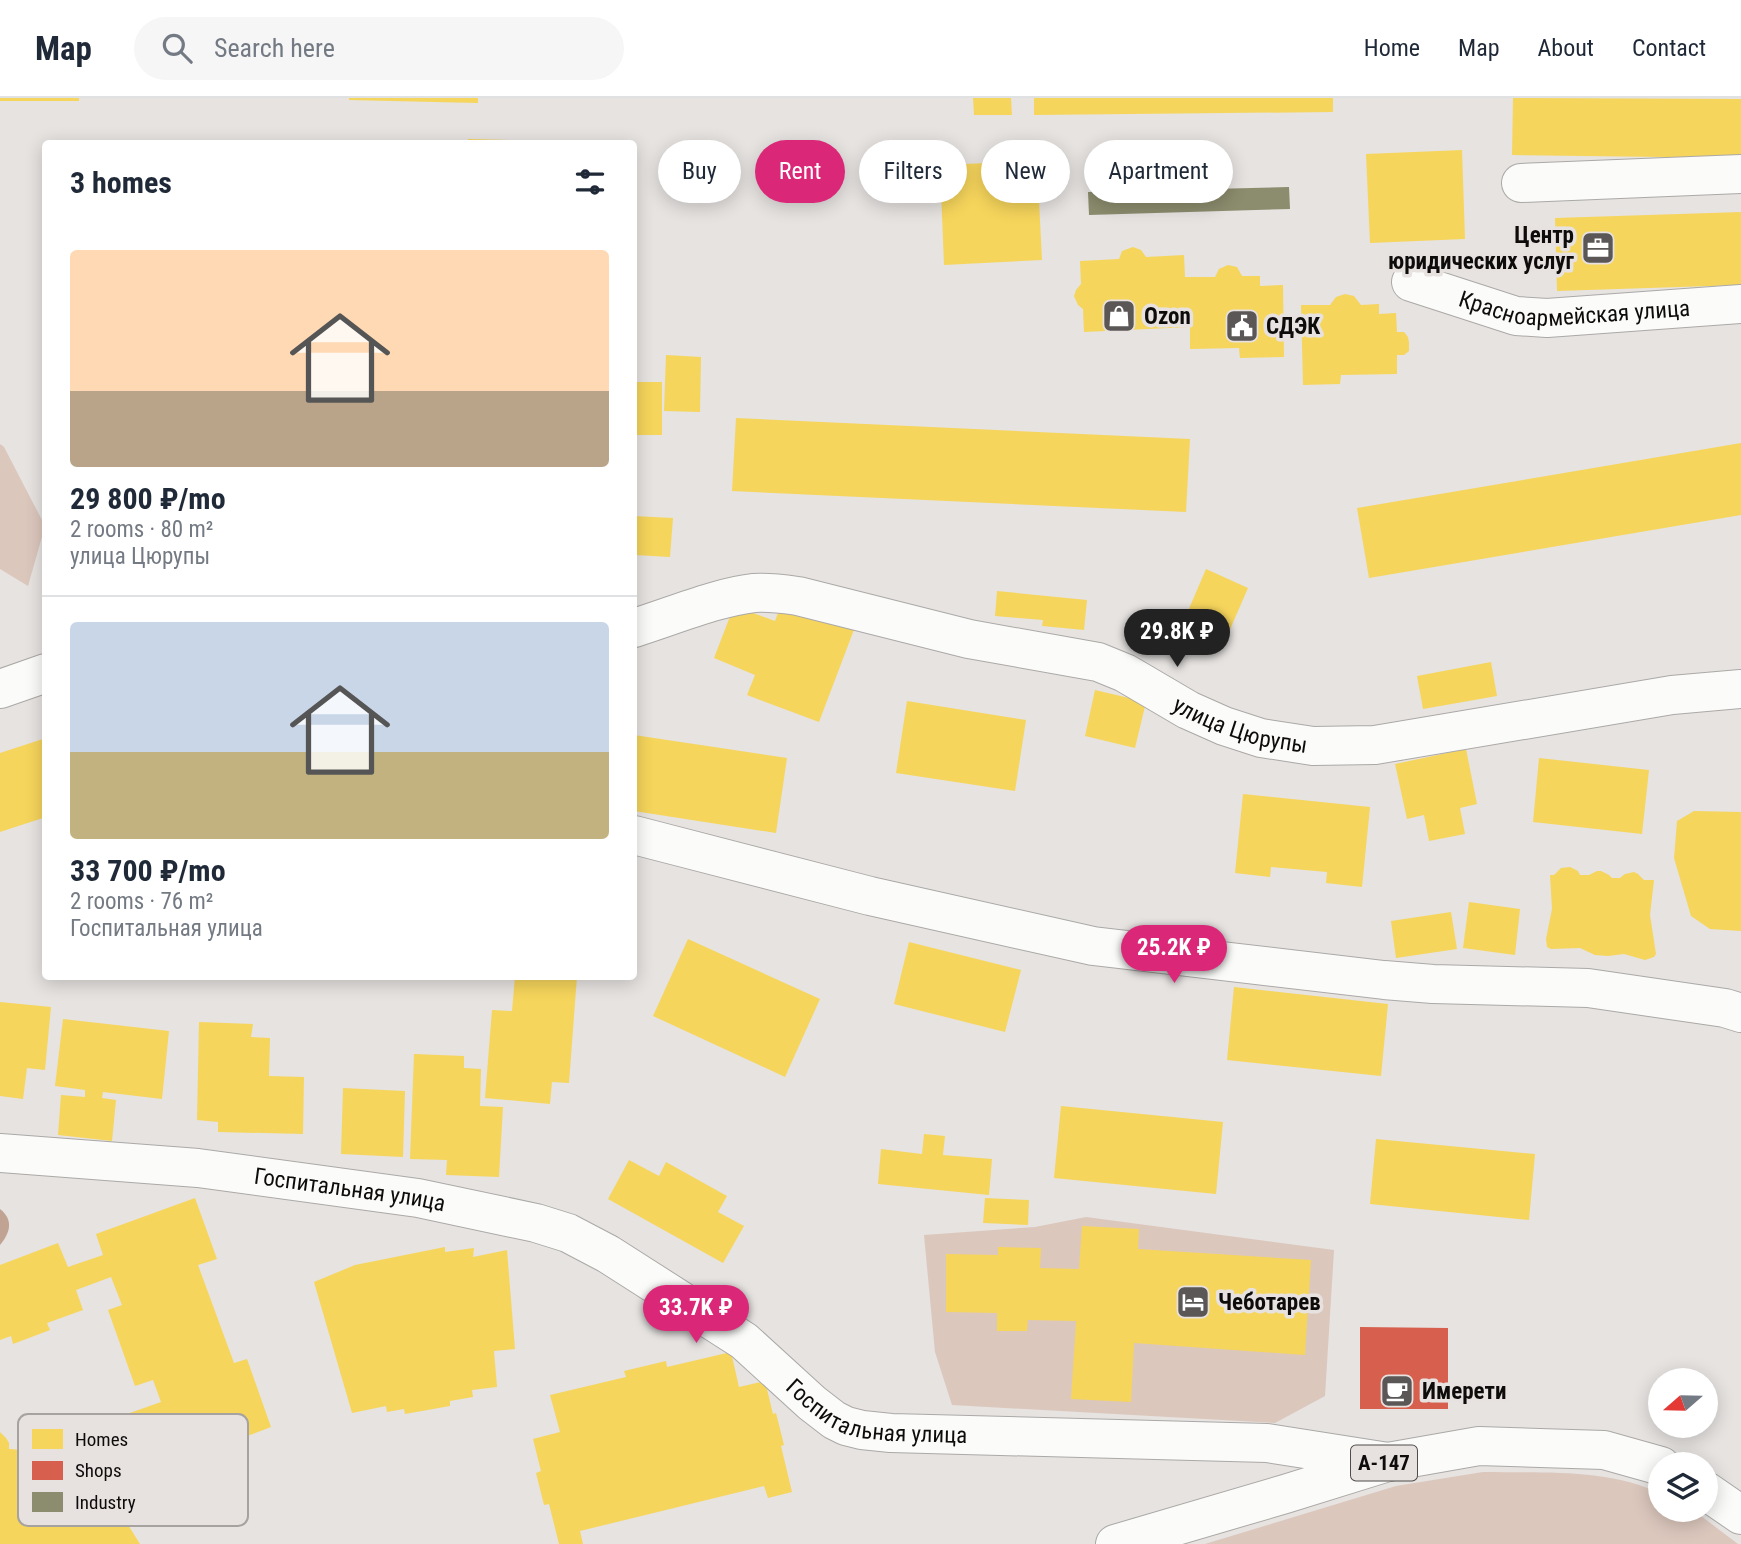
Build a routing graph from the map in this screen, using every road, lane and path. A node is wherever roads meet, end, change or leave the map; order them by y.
1 (1741, 174) edge
2 (1521, 183) dead end
3 (1411, 282) dead end
4 (1741, 304) edge
5 (637, 627) edge
6 (42, 674) edge
7 (0, 689) edge
8 (1741, 689) edge
9 (637, 836) edge
10 (1741, 1013) edge
11 (0, 1153) edge
12 (1388, 1462) junction
13 (1648, 1462) edge
14 (1718, 1499) edge
15 (1741, 1515) edge
16 (1115, 1544) edge

1 - 2 street
3 - 4 street, Красноармейская улица
5 - 8 street, улица Цюрупы
6 - 7 street
9 - 10 street
11 - 12 street, Госпитальная улица
12 - 13 street, А-147
12 - 16 street, А-147
14 - 15 street

